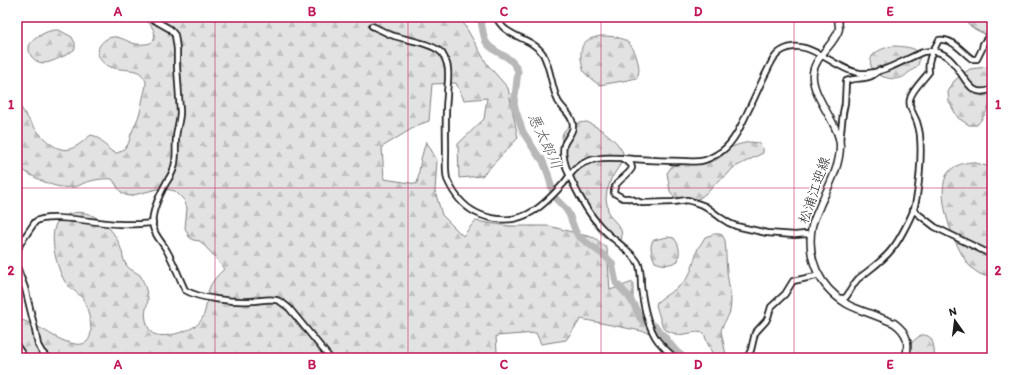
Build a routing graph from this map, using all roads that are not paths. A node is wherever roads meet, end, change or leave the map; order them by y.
1 (149, 17) edge
2 (496, 17) edge
3 (838, 17) edge
4 (372, 26) dead end
5 (992, 31) edge
6 (933, 52) junction
7 (822, 55) junction
8 (880, 70) junction
9 (992, 89) edge
10 (840, 144) junction
11 (622, 158) junction
12 (570, 176) junction
13 (913, 210) junction
14 (153, 223) junction
15 (811, 236) junction
16 (17, 252) edge
17 (992, 255) edge
18 (17, 267) edge
19 (818, 275) junction
20 (837, 298) junction
21 (17, 346) edge
22 (25, 358) edge
23 (48, 358) edge
24 (330, 358) edge
25 (676, 358) edge
26 (747, 358) edge
27 (906, 358) edge

1 - 14 street
2 - 12 street
3 - 7 main road, 松浦江迎線
4 - 12 street
5 - 6 street
6 - 8 street
6 - 9 street
6 - 13 street
7 - 8 street
7 - 10 main road, 松浦江迎線
7 - 11 street
8 - 10 street
10 - 15 main road, 松浦江迎線
11 - 12 street
11 - 15 street
12 - 25 street
13 - 17 street
13 - 20 street
14 - 16 street
14 - 24 street
15 - 19 main road, 松浦江迎線
18 - 23 street
19 - 20 main road, 松浦江迎線
19 - 26 street
20 - 27 main road, 松浦江迎線
21 - 22 street

